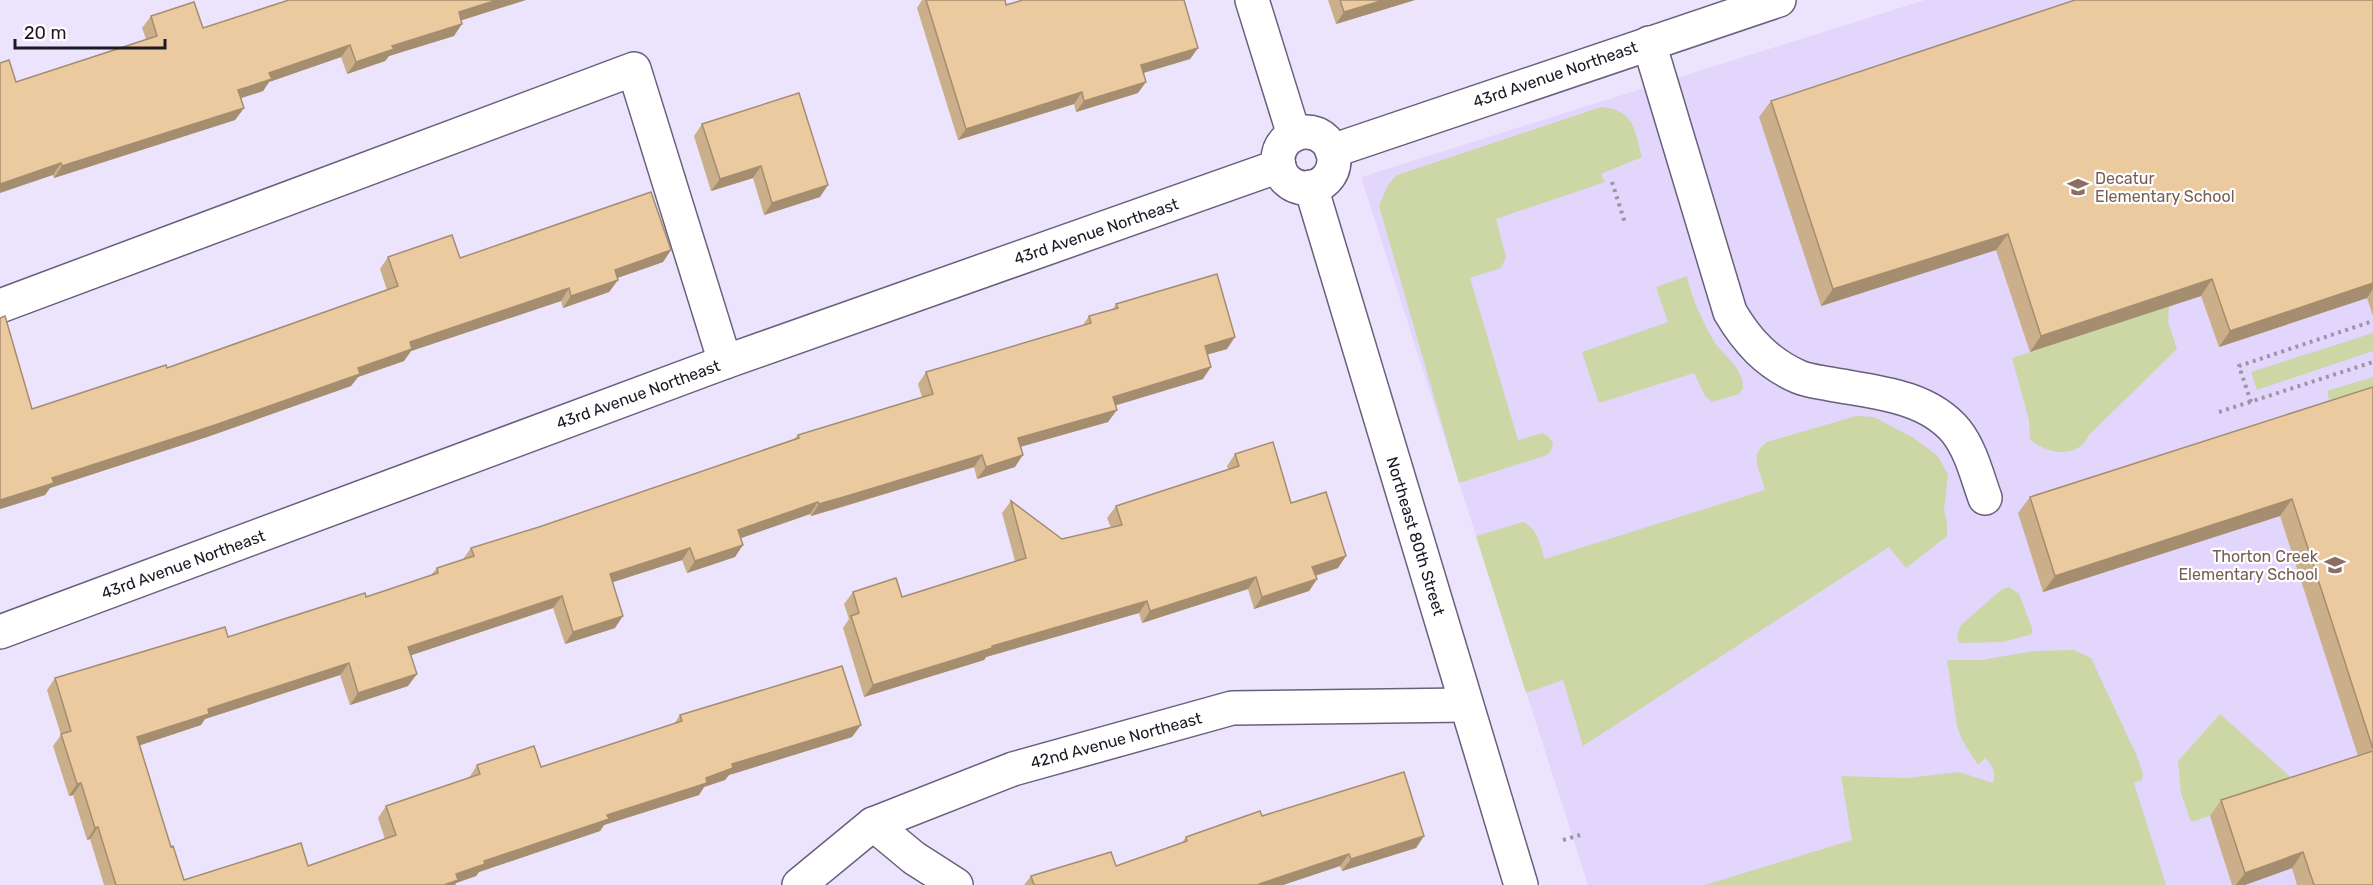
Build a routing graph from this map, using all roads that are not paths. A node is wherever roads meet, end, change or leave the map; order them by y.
1 (1252, 0) edge
2 (1779, 0) edge
3 (1649, 42) junction
4 (1294, 135) junction
5 (1332, 151) junction
6 (1279, 166) junction
7 (1311, 187) junction
8 (0, 306) edge
9 (725, 362) junction
10 (1985, 498) dead end
11 (0, 632) edge
12 (1466, 705) junction
13 (873, 824) junction
14 (799, 885) edge
15 (956, 885) edge
16 (1521, 885) edge

1 - 4 street
2 - 3 street, 43rd Avenue Northeast
3 - 5 street, 43rd Avenue Northeast
3 - 10 street
4 - 5 street
4 - 6 street
5 - 7 street
6 - 7 street
6 - 9 street, 43rd Avenue Northeast
7 - 12 street, Northeast 80th Street
8 - 9 street
9 - 11 street, 43rd Avenue Northeast
12 - 13 street, 42nd Avenue Northeast
12 - 16 street, Northeast 80th Street
13 - 14 street, 42nd Avenue Northeast
13 - 15 street

